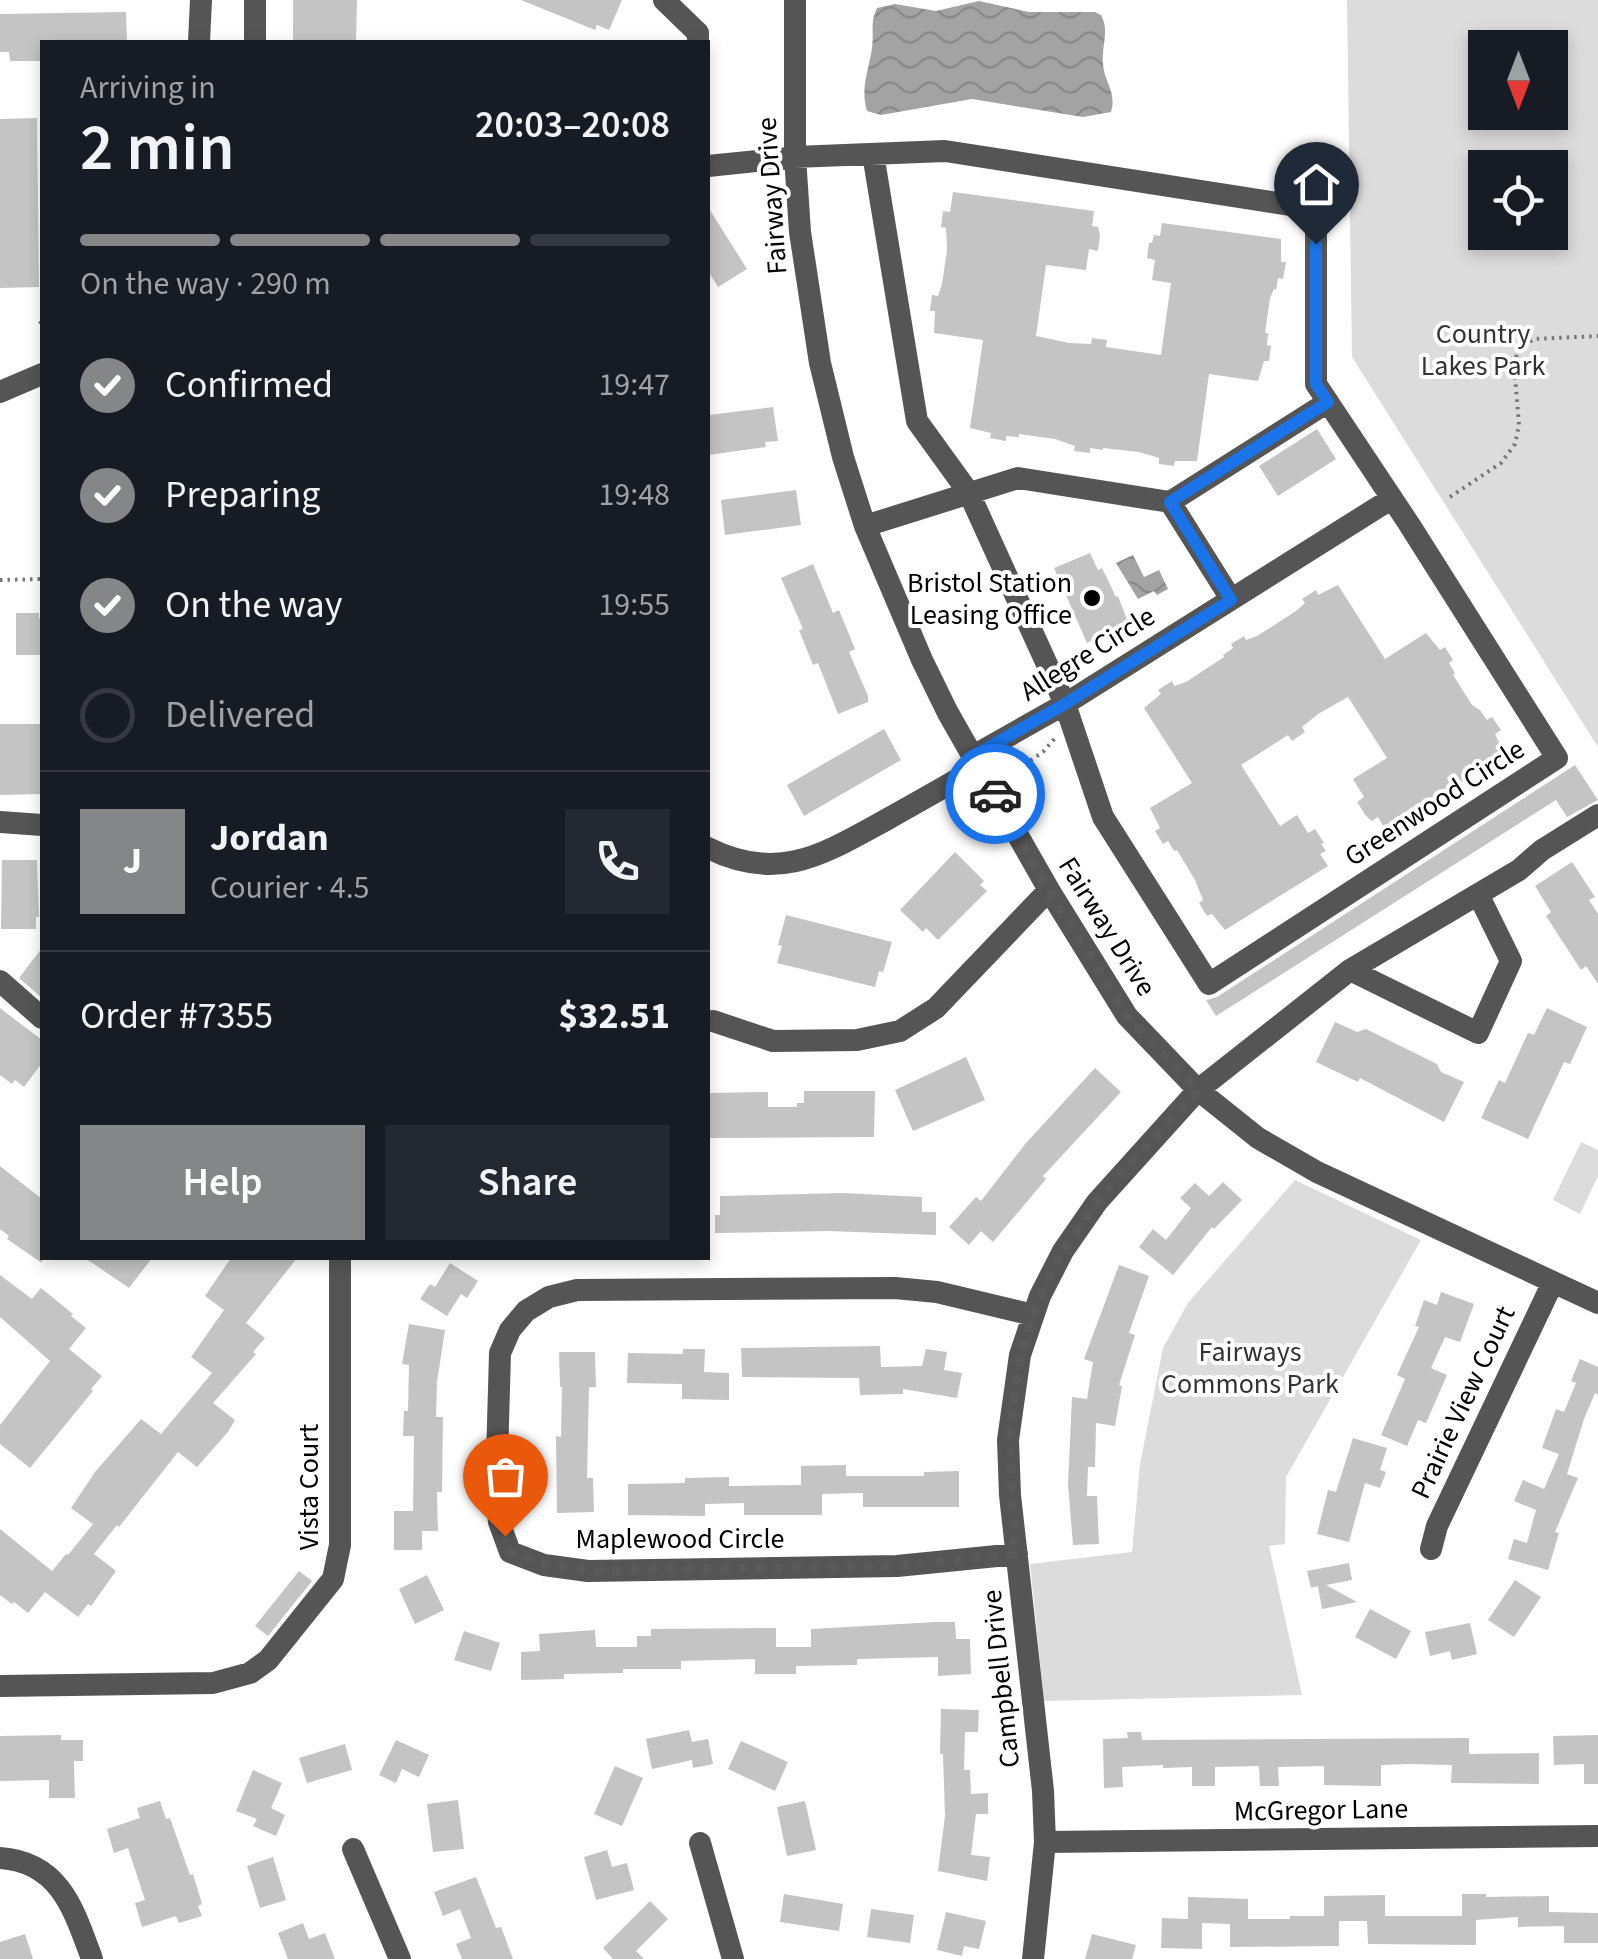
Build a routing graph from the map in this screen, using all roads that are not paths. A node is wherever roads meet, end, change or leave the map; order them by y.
1 (201, 0) edge
2 (255, 0) edge
3 (664, 0) edge
4 (795, 0) edge
5 (200, 40) edge
6 (254, 40) edge
7 (698, 40) edge
8 (873, 154) junction
9 (794, 158) junction
10 (710, 166) edge
11 (40, 375) edge
12 (0, 392) edge
13 (1328, 402) junction
14 (969, 493) junction
15 (1391, 499) junction
16 (1170, 502) junction
17 (865, 526) junction
18 (1231, 600) junction
19 (1065, 704) junction
20 (976, 762) junction
21 (1598, 815) edge
22 (0, 822) edge
23 (40, 825) edge
24 (710, 849) edge
25 (1048, 890) junction
26 (1478, 894) junction
27 (1350, 970) junction
28 (0, 982) edge
29 (40, 1016) edge
30 (713, 1021) dead end
31 (1198, 1090) junction
32 (340, 1260) edge
33 (1553, 1282) junction
34 (1598, 1304) edge
35 (1033, 1315) junction
36 (1430, 1549) dead end
37 (1017, 1554) junction
38 (0, 1686) edge
39 (1598, 1836) edge
40 (700, 1842) dead end
41 (1045, 1842) junction
42 (353, 1848) dead end
43 (0, 1858) edge
44 (92, 1959) edge
45 (400, 1959) edge
46 (733, 1959) edge
47 (1034, 1959) edge

1 - 5 street
2 - 6 street
3 - 7 street
4 - 9 street, Fairway Drive
8 - 9 street, Greenwood Circle
8 - 13 street, Greenwood Circle
8 - 14 street, Greenwood Circle
9 - 10 street, Greenwood Circle
9 - 17 street, Fairway Drive
11 - 12 street
13 - 15 street, Greenwood Circle
13 - 16 street
14 - 16 street
14 - 17 street
14 - 19 street, Greenwood Circle
15 - 18 street, Allegre Circle
15 - 19 street, Greenwood Circle
16 - 18 street
17 - 20 street, Fairway Drive
18 - 19 street, Allegre Circle
19 - 20 street, Allegre Circle
20 - 24 street, Allegre Circle
20 - 25 street, Fairway Drive
21 - 26 street, Campbell Drive
22 - 23 street
25 - 30 street
25 - 31 street, Fairway Drive
26 - 27 street, Campbell Drive
26 - 27 street
27 - 31 street, Campbell Drive
28 - 29 street
31 - 33 street, Fairway Drive
31 - 35 street, Campbell Drive
32 - 38 street, Vista Court
33 - 34 street, Fairway Drive
33 - 36 street, Prairie View Court
35 - 37 street, Campbell Drive
35 - 37 street, Maplewood Circle
37 - 41 street, Campbell Drive
39 - 41 street, McGregor Lane
40 - 46 street
41 - 47 street, Campbell Drive
42 - 45 street
43 - 44 street

